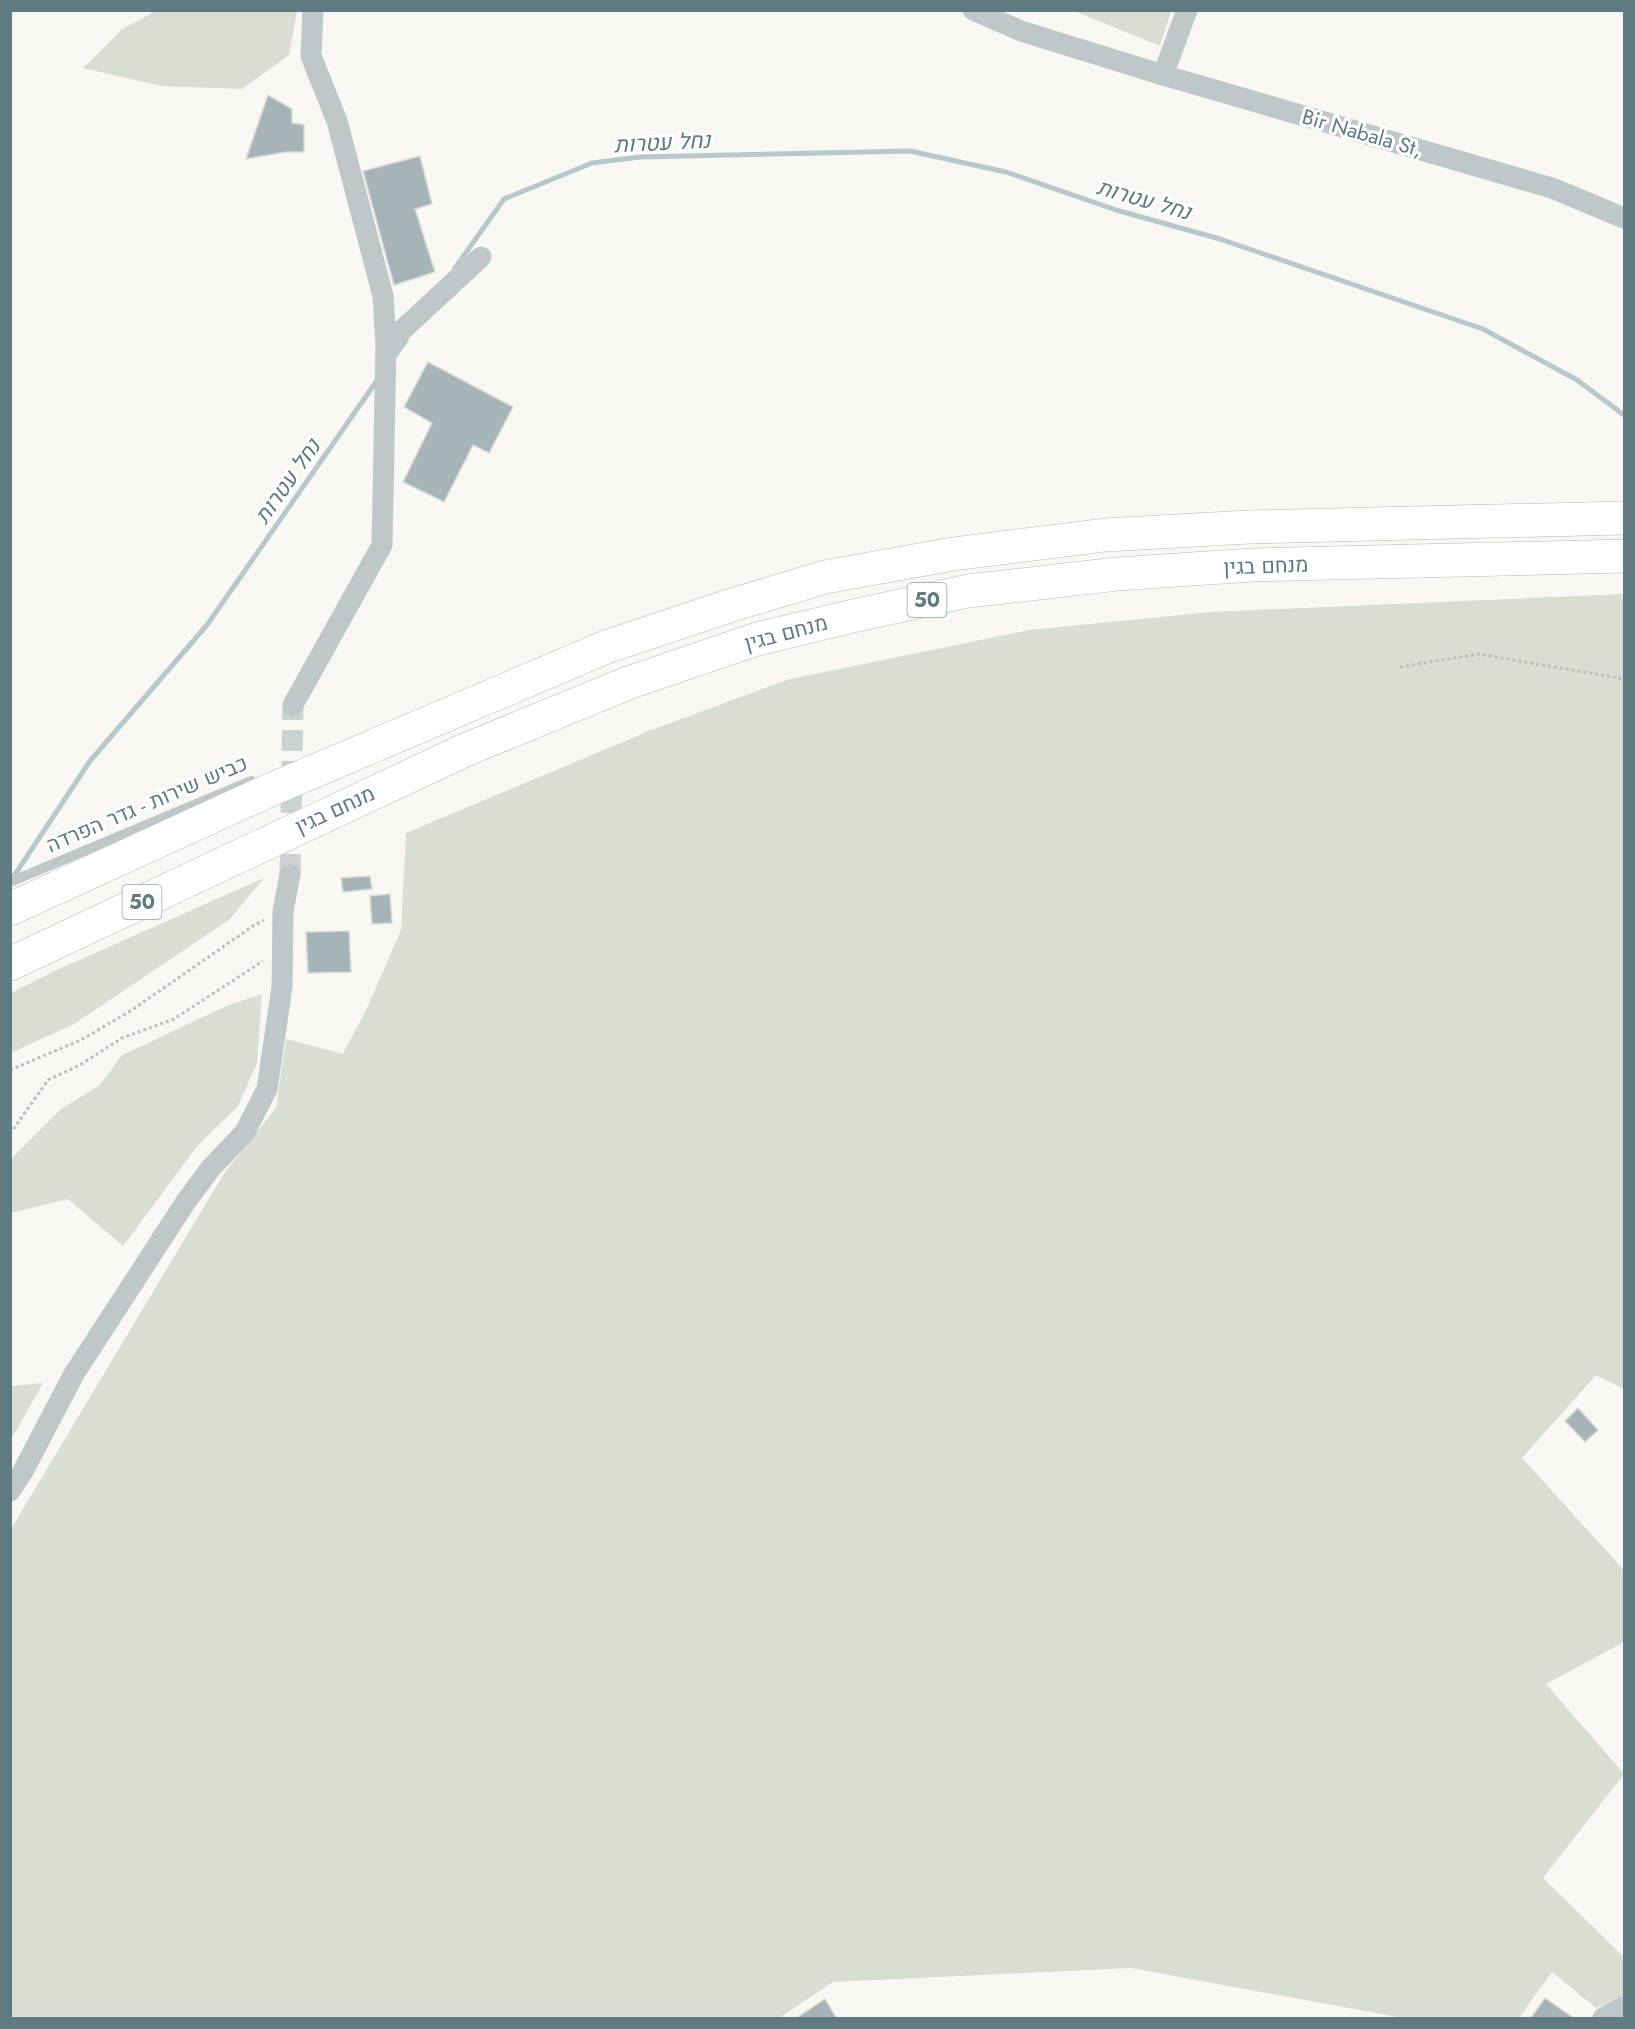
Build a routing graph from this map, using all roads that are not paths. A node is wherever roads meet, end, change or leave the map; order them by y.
1 (313, 10) edge
2 (973, 10) edge
3 (1186, 10) edge
4 (1162, 75) junction
5 (1624, 218) edge
6 (481, 257) dead end
7 (386, 345) junction
8 (1624, 518) edge
9 (1624, 556) edge
10 (293, 705) tunnel mouth
11 (266, 775) dead end
12 (290, 875) tunnel mouth
13 (10, 882) edge
14 (10, 909) edge
15 (10, 964) edge
16 (10, 1491) edge
17 (1624, 2007) edge
18 (1603, 2019) edge

1 - 7 street
2 - 4 street, Bir Nabala St,
3 - 4 street
4 - 5 street, Bir Nabala St,
6 - 7 street
7 - 10 street
8 - 14 highway, מנחם בגין / 50
9 - 15 highway, מנחם בגין / 50
11 - 13 lane, כביש שירות - גדר הפרדה
12 - 16 street
17 - 18 street

